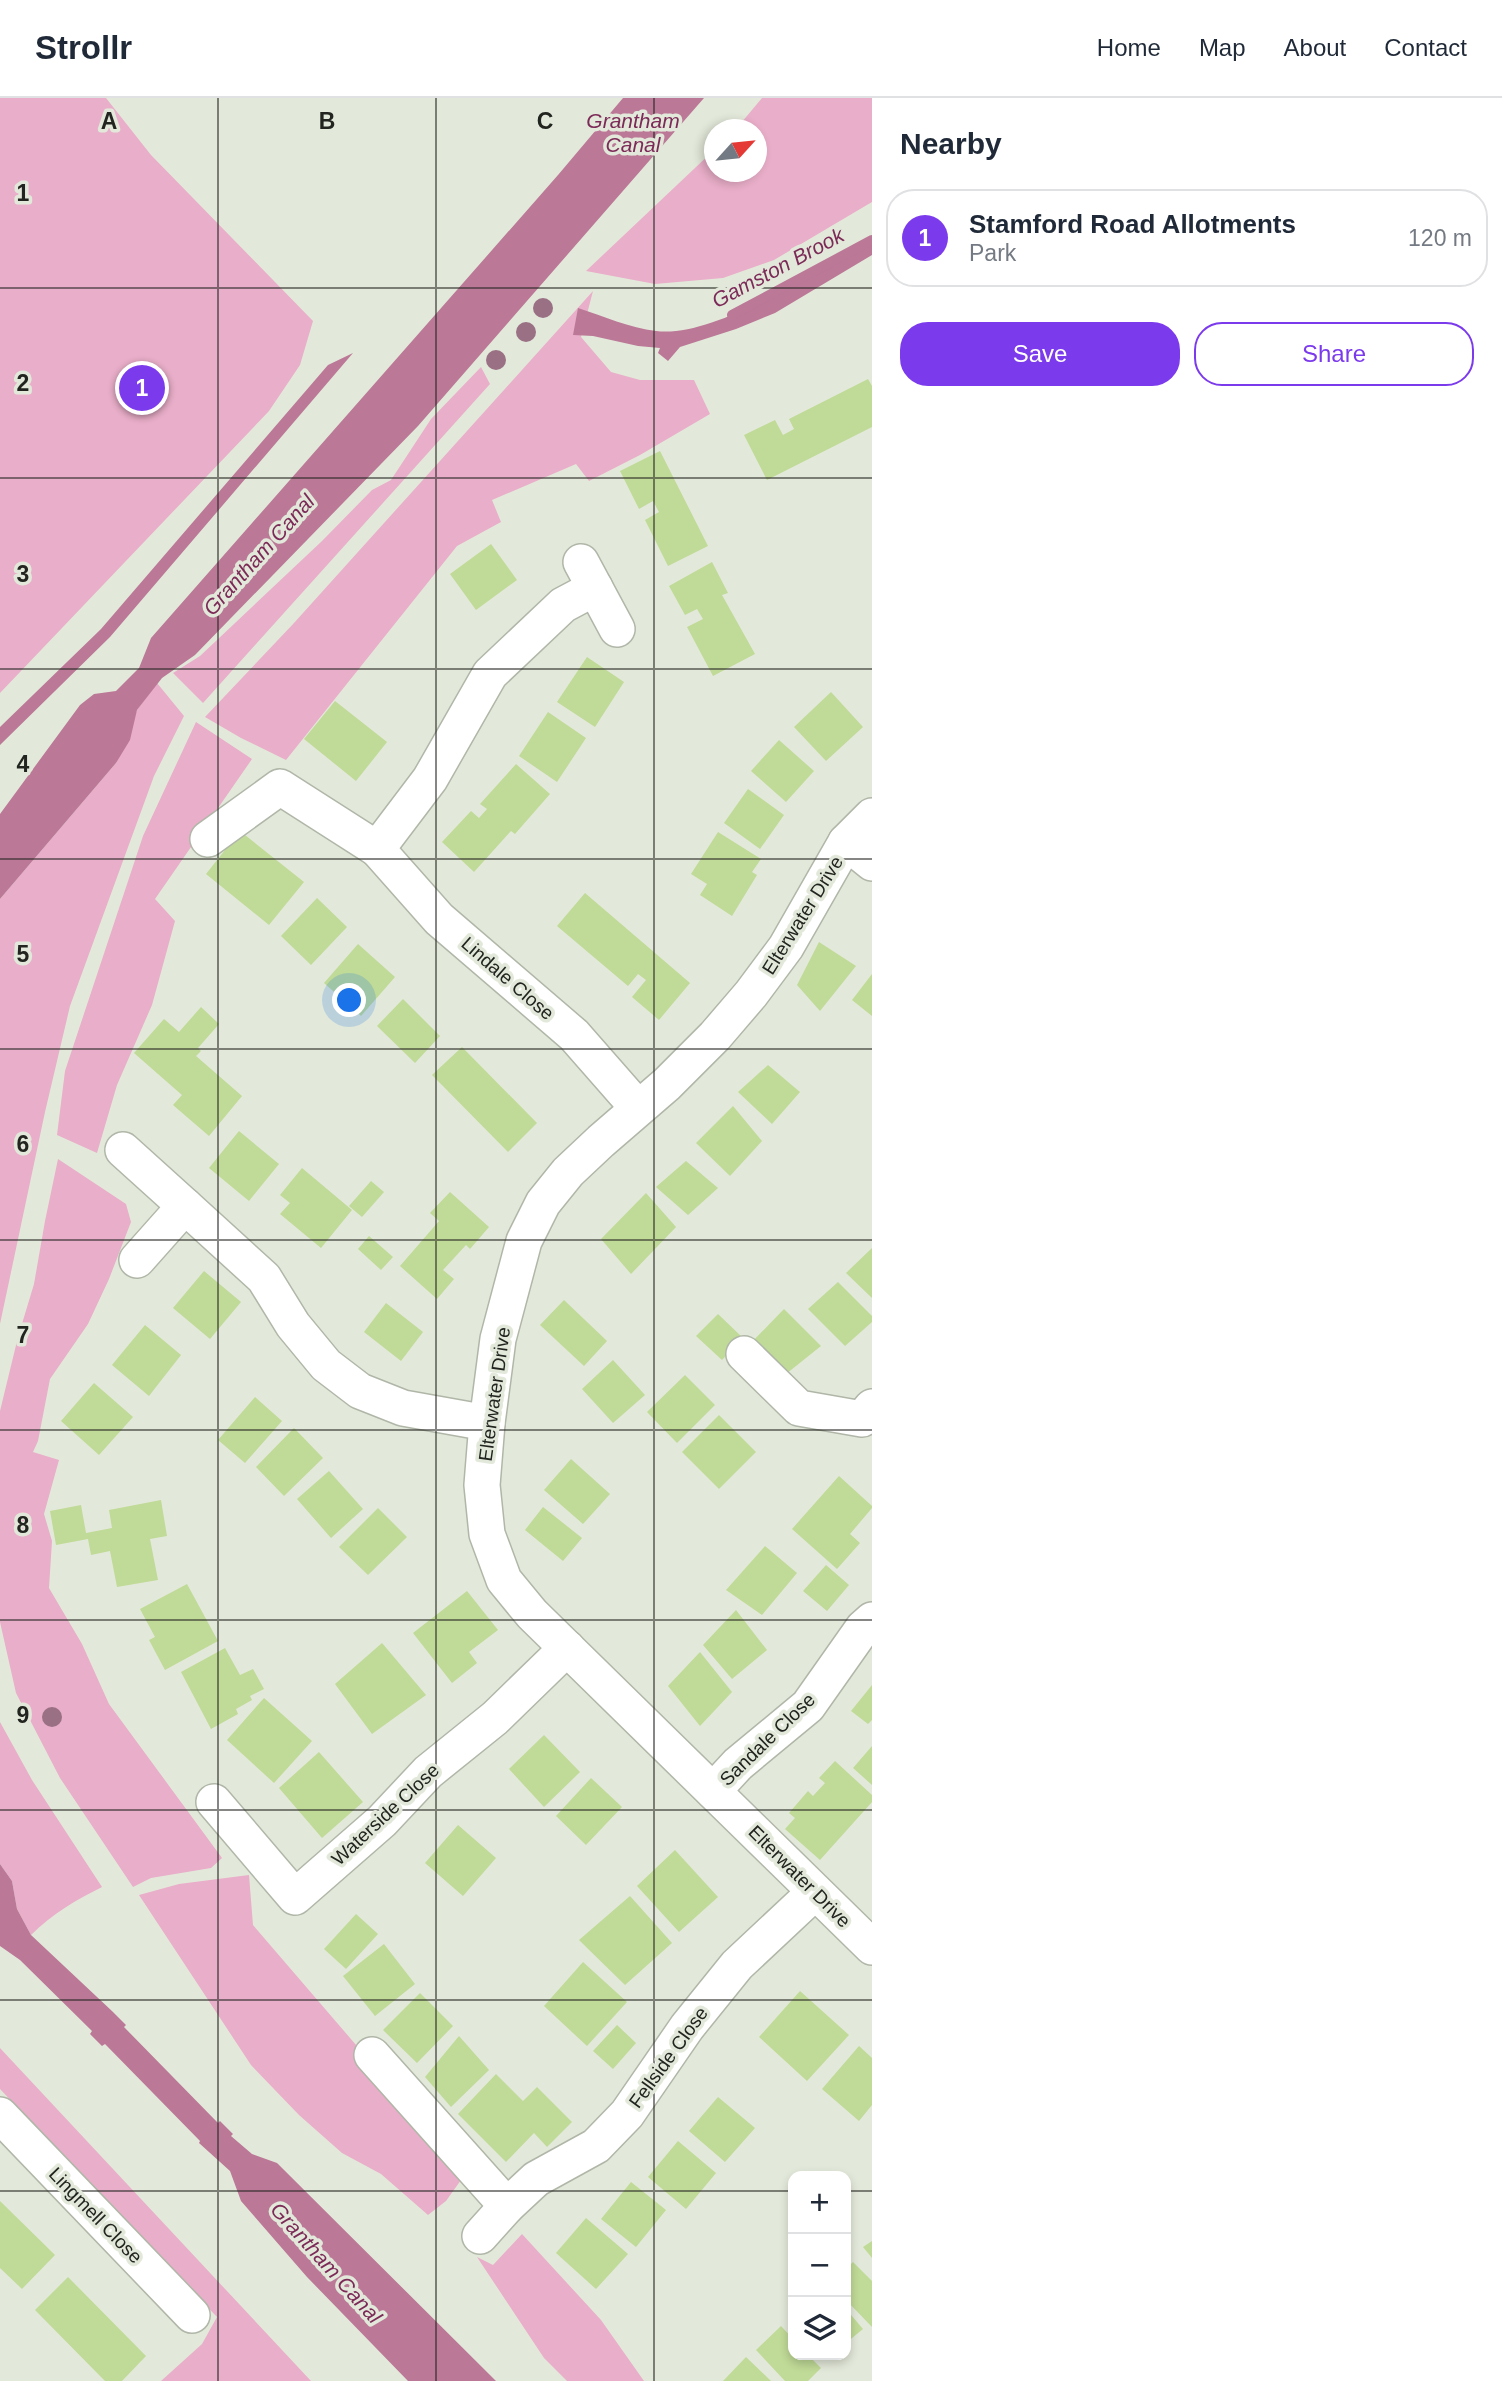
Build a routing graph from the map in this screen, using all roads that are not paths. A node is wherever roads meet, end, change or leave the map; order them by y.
1 (617, 629) dead end
2 (872, 816) edge
3 (208, 839) dead end
4 (377, 849) junction
5 (859, 853) edge
6 (638, 1108) junction
7 (123, 1150) dead end
8 (184, 1206) junction
9 (137, 1260) dead end
10 (744, 1354) dead end
11 (869, 1422) edge
12 (487, 1423) junction
13 (872, 1620) edge
14 (567, 1648) junction
15 (713, 1791) junction
16 (214, 1802) dead end
17 (815, 1892) junction
18 (872, 1947) edge
19 (372, 2054) dead end
20 (0, 2115) edge
21 (506, 2206) junction
22 (480, 2236) dead end
23 (192, 2315) dead end

1 - 4 street
2 - 5 street, Elterwater Drive
3 - 4 street, Lindale Close
4 - 6 street, Lindale Close
5 - 6 street, Elterwater Drive
6 - 12 street, Elterwater Drive
7 - 8 street
8 - 9 street
8 - 12 street
10 - 11 street
12 - 14 street, Elterwater Drive
13 - 15 street, Sandale Close
14 - 15 street, Elterwater Drive
14 - 16 street, Waterside Close
15 - 17 street, Elterwater Drive
17 - 18 street, Elterwater Drive
17 - 21 street, Fellside Close
19 - 21 street
20 - 23 street, Lingmell Close
21 - 22 street, Fellside Close

